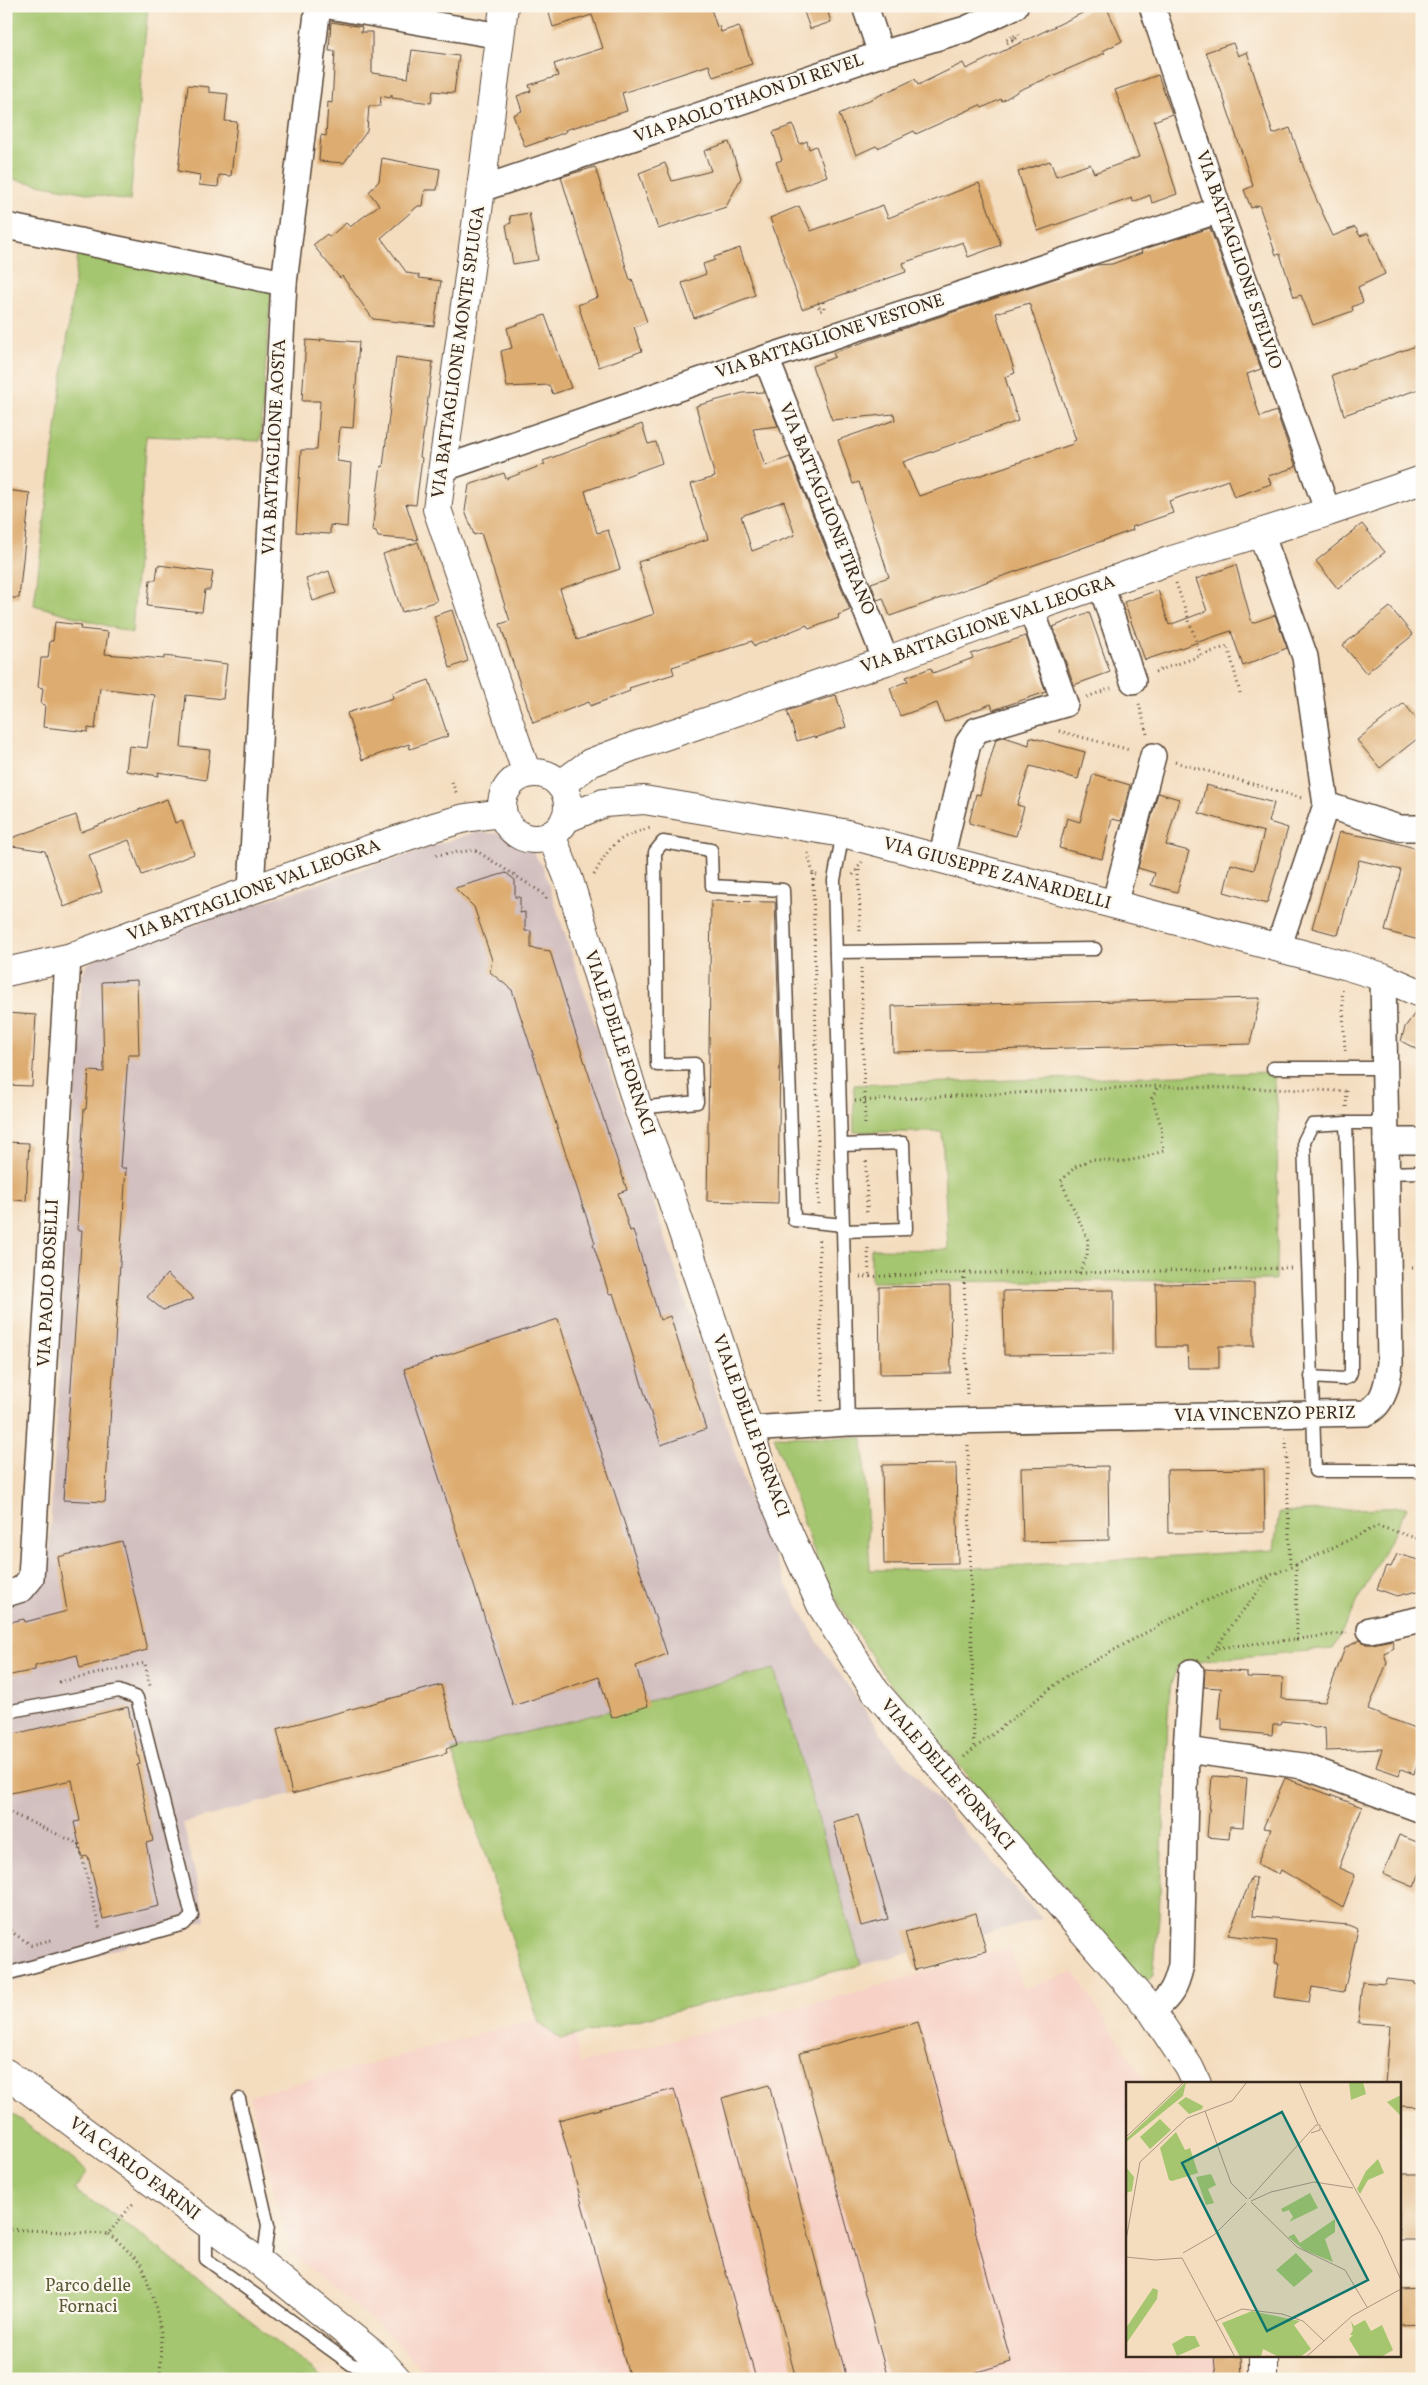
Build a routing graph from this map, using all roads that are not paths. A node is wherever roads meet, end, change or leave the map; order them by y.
1 (318, 6) edge
2 (329, 6) edge
3 (504, 6) edge
4 (865, 6) edge
5 (1015, 6) edge
6 (1152, 6) edge
7 (500, 36) junction
8 (881, 54) junction
9 (482, 189) junction
10 (1219, 210) junction
11 (6, 226) edge
12 (284, 283) junction
13 (766, 358) junction
14 (442, 469) junction
15 (1422, 480) edge
16 (1328, 512) junction
17 (1261, 533) junction
18 (1101, 585) junction
19 (1031, 608) junction
20 (886, 661) junction
21 (1133, 680) road end
22 (1153, 756) road end
23 (527, 774) junction
24 (560, 785) junction
25 (1326, 805) junction
26 (502, 813) junction
27 (558, 827) junction
28 (1422, 828) edge
29 (843, 833) junction
30 (941, 859) junction
31 (251, 890) junction
32 (1114, 905) junction
33 (1095, 948) dead end
34 (1278, 948) junction
35 (836, 952) junction
36 (68, 958) junction
37 (6, 972) edge
38 (1383, 976) junction
39 (1422, 994) edge
40 (1273, 1068) dead end
41 (1385, 1068) junction
42 (638, 1108) junction
43 (1346, 1122) junction
44 (1386, 1132) junction
45 (1422, 1141) edge
46 (841, 1145) junction
47 (1422, 1172) edge
48 (1386, 1173) junction
49 (843, 1228) junction
50 (1311, 1377) junction
51 (1312, 1414) junction
52 (848, 1423) junction
53 (748, 1429) junction
54 (1422, 1471) edge
55 (6, 1594) edge
56 (1422, 1619) edge
57 (1370, 1630) road end
58 (1191, 1672) dead end
59 (6, 1712) edge
60 (1186, 1750) junction
61 (1422, 1810) edge
62 (6, 1974) edge
63 (1152, 2011) junction
64 (6, 2073) edge
65 (1196, 2082) edge
66 (238, 2099) dead end
67 (206, 2223) junction
68 (263, 2265) junction
69 (378, 2358) junction
70 (1262, 2358) edge
71 (397, 2379) edge
72 (1263, 2379) edge

1 - 12 street, VIA BATTAGLIONE AOSTA
2 - 7 street
3 - 7 street, VIA BATTAGLIONE MONTE SPLUGA
4 - 8 street
5 - 8 street, VIA PAOLO THAON DI REVEL
6 - 10 street, VIA BATTAGLIONE STELVIO
7 - 9 street, VIA BATTAGLIONE MONTE SPLUGA
8 - 9 street, VIA PAOLO THAON DI REVEL
9 - 14 street, VIA BATTAGLIONE MONTE SPLUGA
10 - 13 street, VIA BATTAGLIONE VESTONE
10 - 16 street, VIA BATTAGLIONE STELVIO
11 - 12 street
12 - 31 street, VIA BATTAGLIONE AOSTA
13 - 14 street, VIA BATTAGLIONE VESTONE
13 - 20 street, VIA BATTAGLIONE TIRANO
14 - 23 street, VIA BATTAGLIONE MONTE SPLUGA
15 - 16 street, VIA BATTAGLIONE VAL LEOGRA
16 - 17 street, VIA BATTAGLIONE VAL LEOGRA
17 - 18 street, VIA BATTAGLIONE VAL LEOGRA
17 - 25 street
18 - 19 street, VIA BATTAGLIONE VAL LEOGRA
18 - 21 street
19 - 20 street, VIA BATTAGLIONE VAL LEOGRA
19 - 30 street
20 - 24 street, VIA BATTAGLIONE VAL LEOGRA
22 - 32 street
23 - 24 street
23 - 26 street
24 - 27 street
25 - 28 street
25 - 34 street
26 - 27 street
26 - 31 street, VIA BATTAGLIONE VAL LEOGRA
27 - 29 street, VIA GIUSEPPE ZANARDELLI
27 - 42 street, VIALE DELLE FORNACI
29 - 30 street, VIA GIUSEPPE ZANARDELLI
29 - 35 lane
30 - 32 street, VIA GIUSEPPE ZANARDELLI
31 - 36 street, VIA BATTAGLIONE VAL LEOGRA
32 - 34 street, VIA GIUSEPPE ZANARDELLI
33 - 35 lane
34 - 38 street, VIA GIUSEPPE ZANARDELLI
35 - 46 lane
36 - 37 street, VIA BATTAGLIONE VAL LEOGRA
36 - 55 street, VIA PAOLO BOSELLI
38 - 39 street, VIA GIUSEPPE ZANARDELLI
38 - 41 street, VIA VINCENZO PERIZ
40 - 41 lane
41 - 44 street, VIA VINCENZO PERIZ
42 - 49 lane
42 - 53 street, VIALE DELLE FORNACI
43 - 44 lane
43 - 50 lane
43 - 50 lane
44 - 45 street
44 - 48 street, VIA VINCENZO PERIZ
46 - 49 lane
46 - 49 lane
47 - 48 lane
48 - 51 street, VIA VINCENZO PERIZ
49 - 52 lane
50 - 51 lane
51 - 52 street, VIA VINCENZO PERIZ
51 - 54 lane
52 - 53 street, VIA VINCENZO PERIZ
53 - 63 street, VIALE DELLE FORNACI
56 - 57 street
58 - 60 street
59 - 62 lane
60 - 61 street
60 - 63 street
63 - 65 street, VIALE DELLE FORNACI
64 - 67 street, VIA CARLO FARINI
66 - 68 lane
67 - 68 street, VIA CARLO FARINI
67 - 69 lane
68 - 69 street, VIA CARLO FARINI
69 - 71 street, VIA CARLO FARINI
70 - 72 street

